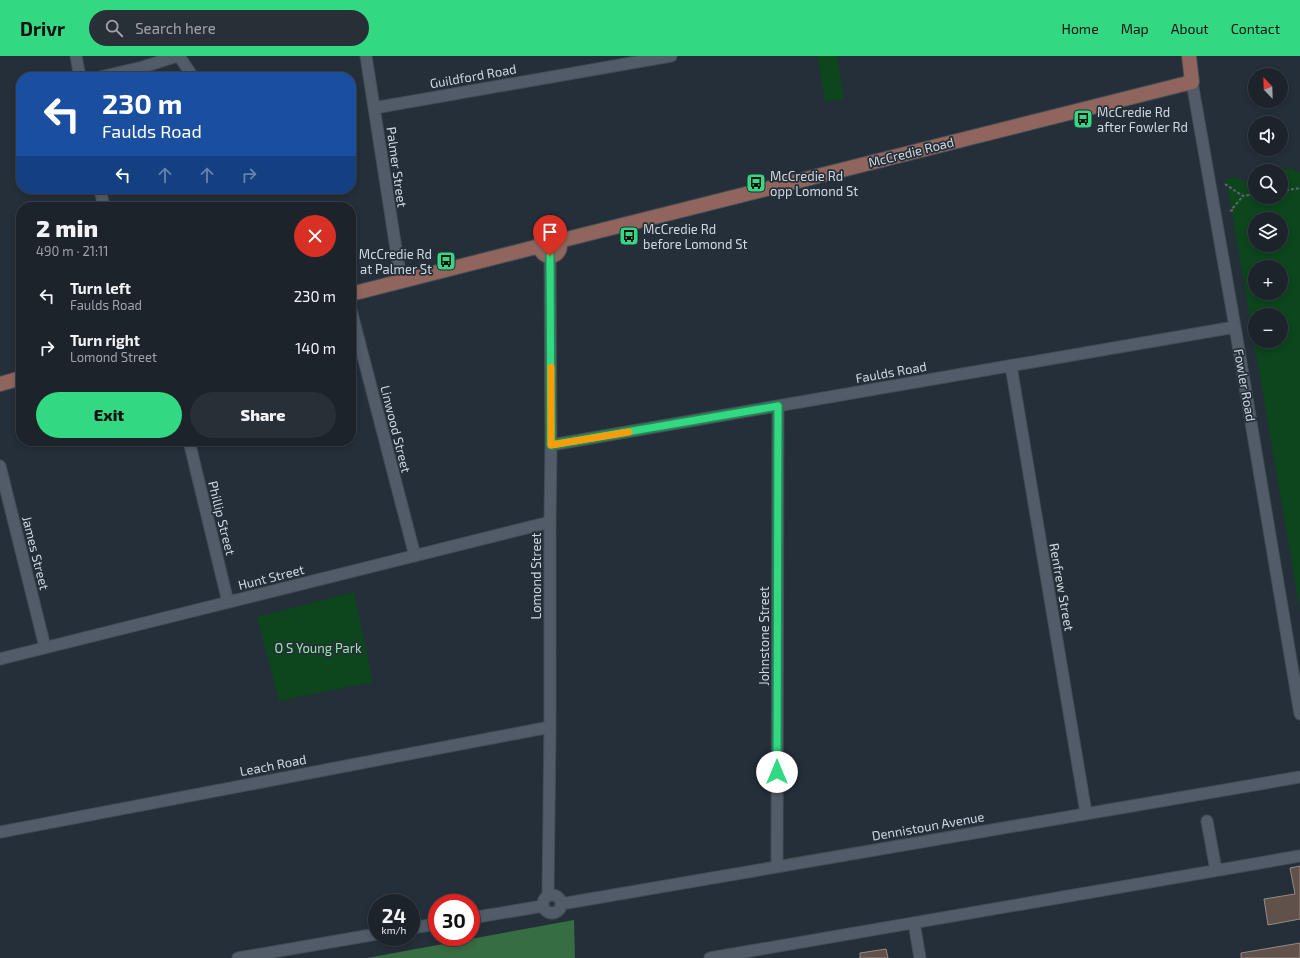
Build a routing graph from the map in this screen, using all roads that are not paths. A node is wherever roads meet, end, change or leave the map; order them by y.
1 (76, 56) edge
2 (178, 56) edge
3 (366, 56) edge
4 (671, 56) edge
5 (1189, 56) edge
6 (79, 72) edge
7 (120, 72) edge
8 (189, 72) edge
9 (1192, 82) junction
10 (374, 108) junction
11 (559, 241) junction
12 (540, 246) junction
13 (550, 256) junction
14 (401, 281) junction
15 (356, 293) edge
16 (1235, 327) junction
17 (356, 329) edge
18 (1011, 366) junction
19 (16, 379) edge
20 (0, 384) edge
21 (778, 406) junction
22 (551, 445) junction
23 (190, 446) edge
24 (0, 466) edge
25 (550, 522) junction
26 (415, 556) junction
27 (228, 602) junction
28 (45, 647) junction
29 (0, 659) edge
30 (1300, 714) edge
31 (550, 727) junction
32 (1300, 777) edge
33 (1086, 813) junction
34 (1207, 821) dead end
35 (0, 832) edge
36 (1300, 856) edge
37 (777, 867) junction
38 (1216, 870) junction
39 (545, 901) junction
40 (480, 916) edge
41 (914, 923) junction
42 (368, 936) edge
43 (238, 958) edge
44 (710, 958) edge
45 (920, 958) edge

1 - 6 street
2 - 7 street
2 - 8 street
3 - 10 street, Palmer Street
4 - 10 street, Guildford Road
5 - 9 main road, Fowler Road
9 - 11 main road, McCredie Road
9 - 16 street, Fowler Road
10 - 14 street, Palmer Street
11 - 12 main road
11 - 13 main road
12 - 13 main road
12 - 14 main road
13 - 22 street, Lomond Street
14 - 15 main road
16 - 18 street, Faulds Road
16 - 30 street, Fowler Road
17 - 26 street, Linwood Street
18 - 21 street, Faulds Road
18 - 33 street, Renfrew Street
19 - 20 main road
21 - 22 street, Faulds Road
21 - 37 street, Johnstone Street
22 - 25 street, Lomond Street
23 - 27 street, Phillip Street
24 - 28 street, James Street
25 - 26 street, Hunt Street
25 - 31 street, Lomond Street
26 - 27 street, Hunt Street
27 - 28 street, Hunt Street
28 - 29 street, Hunt Street
31 - 35 street, Leach Road
31 - 39 street, Lomond Street
32 - 33 street, Dennistoun Avenue
33 - 37 street, Dennistoun Avenue
34 - 38 street
36 - 38 street
37 - 39 street, Dennistoun Avenue
38 - 41 street
39 - 40 street
41 - 44 street
41 - 45 street
42 - 43 street

